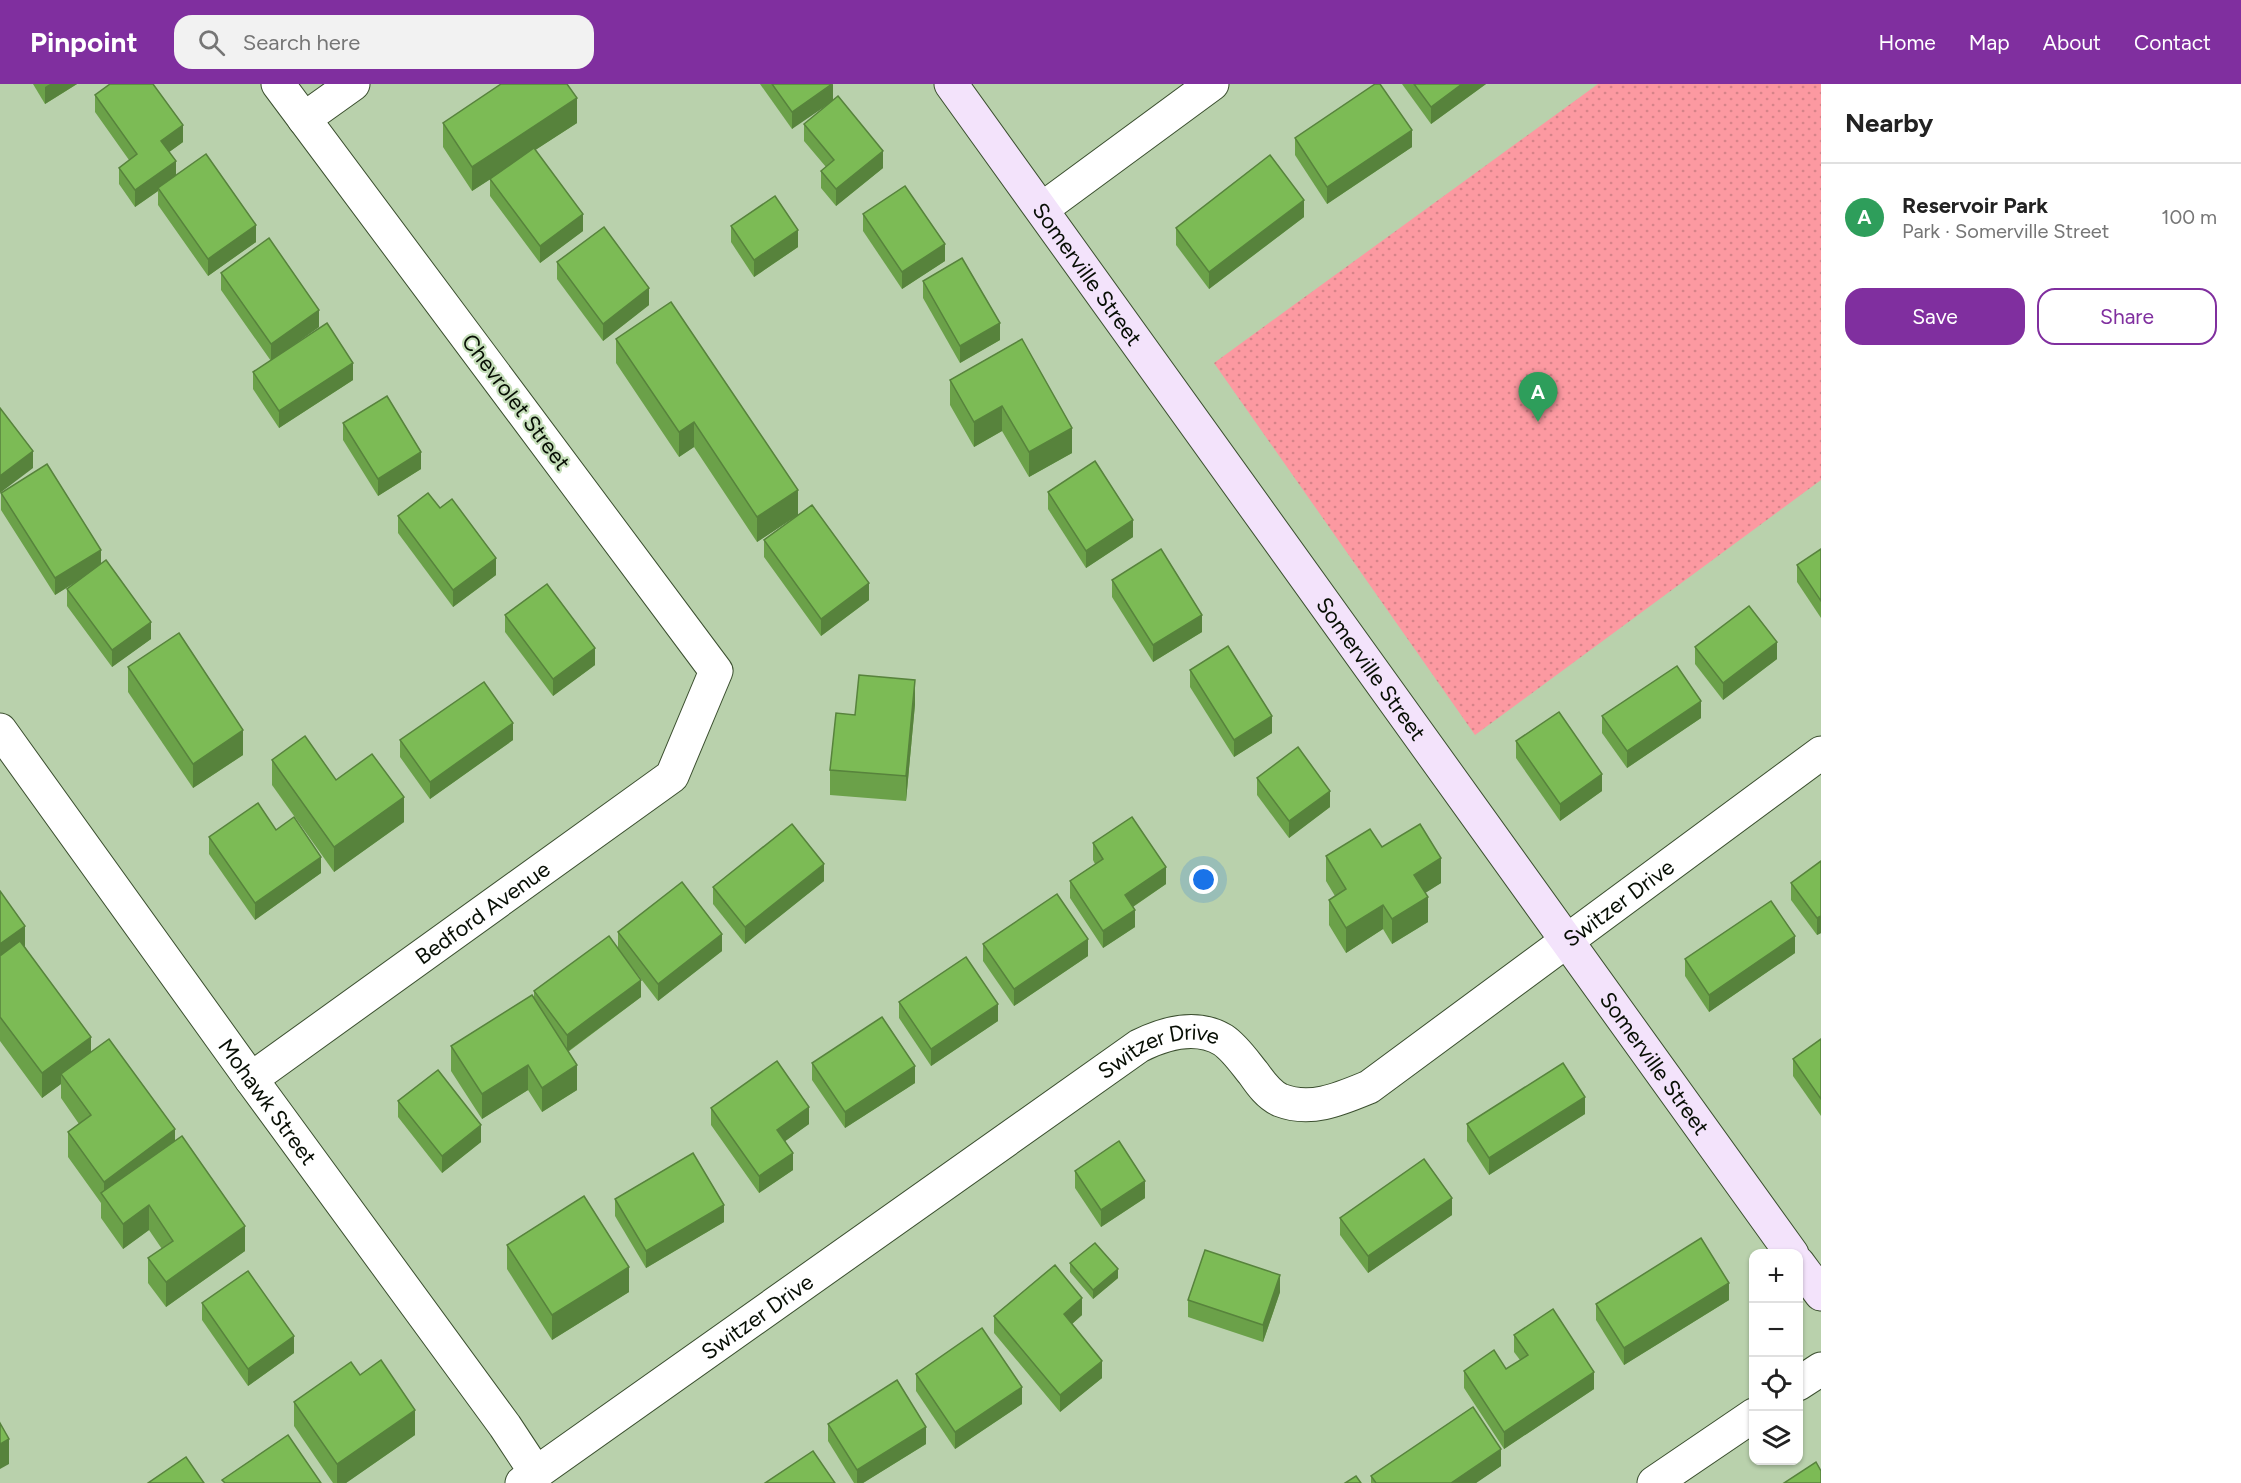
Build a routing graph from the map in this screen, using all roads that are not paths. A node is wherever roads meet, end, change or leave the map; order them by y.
1 (278, 84) edge
2 (353, 84) edge
3 (951, 84) edge
4 (1212, 84) edge
5 (304, 119) junction
6 (1042, 209) junction
7 (692, 728) joint
8 (0, 730) edge
9 (1821, 753) edge
10 (1565, 940) junction
11 (251, 1080) junction
12 (1788, 1249) edge
13 (1803, 1270) edge
14 (1821, 1294) edge
15 (1821, 1369) edge
16 (1803, 1381) edge
17 (1749, 1418) edge
18 (529, 1478) edge
19 (1654, 1483) edge

1 - 5 street, Chevrolet Street
2 - 5 street
3 - 6 street, Somerville Street
4 - 6 street
5 - 7 street, Chevrolet Street
6 - 10 street, Somerville Street
7 - 11 street, Bedford Avenue
8 - 11 street, Mohawk Street
9 - 10 street, Switzer Drive
10 - 12 street, Somerville Street
10 - 18 street, Switzer Drive
11 - 18 street, Mohawk Street
13 - 14 street
15 - 16 street
17 - 19 street

